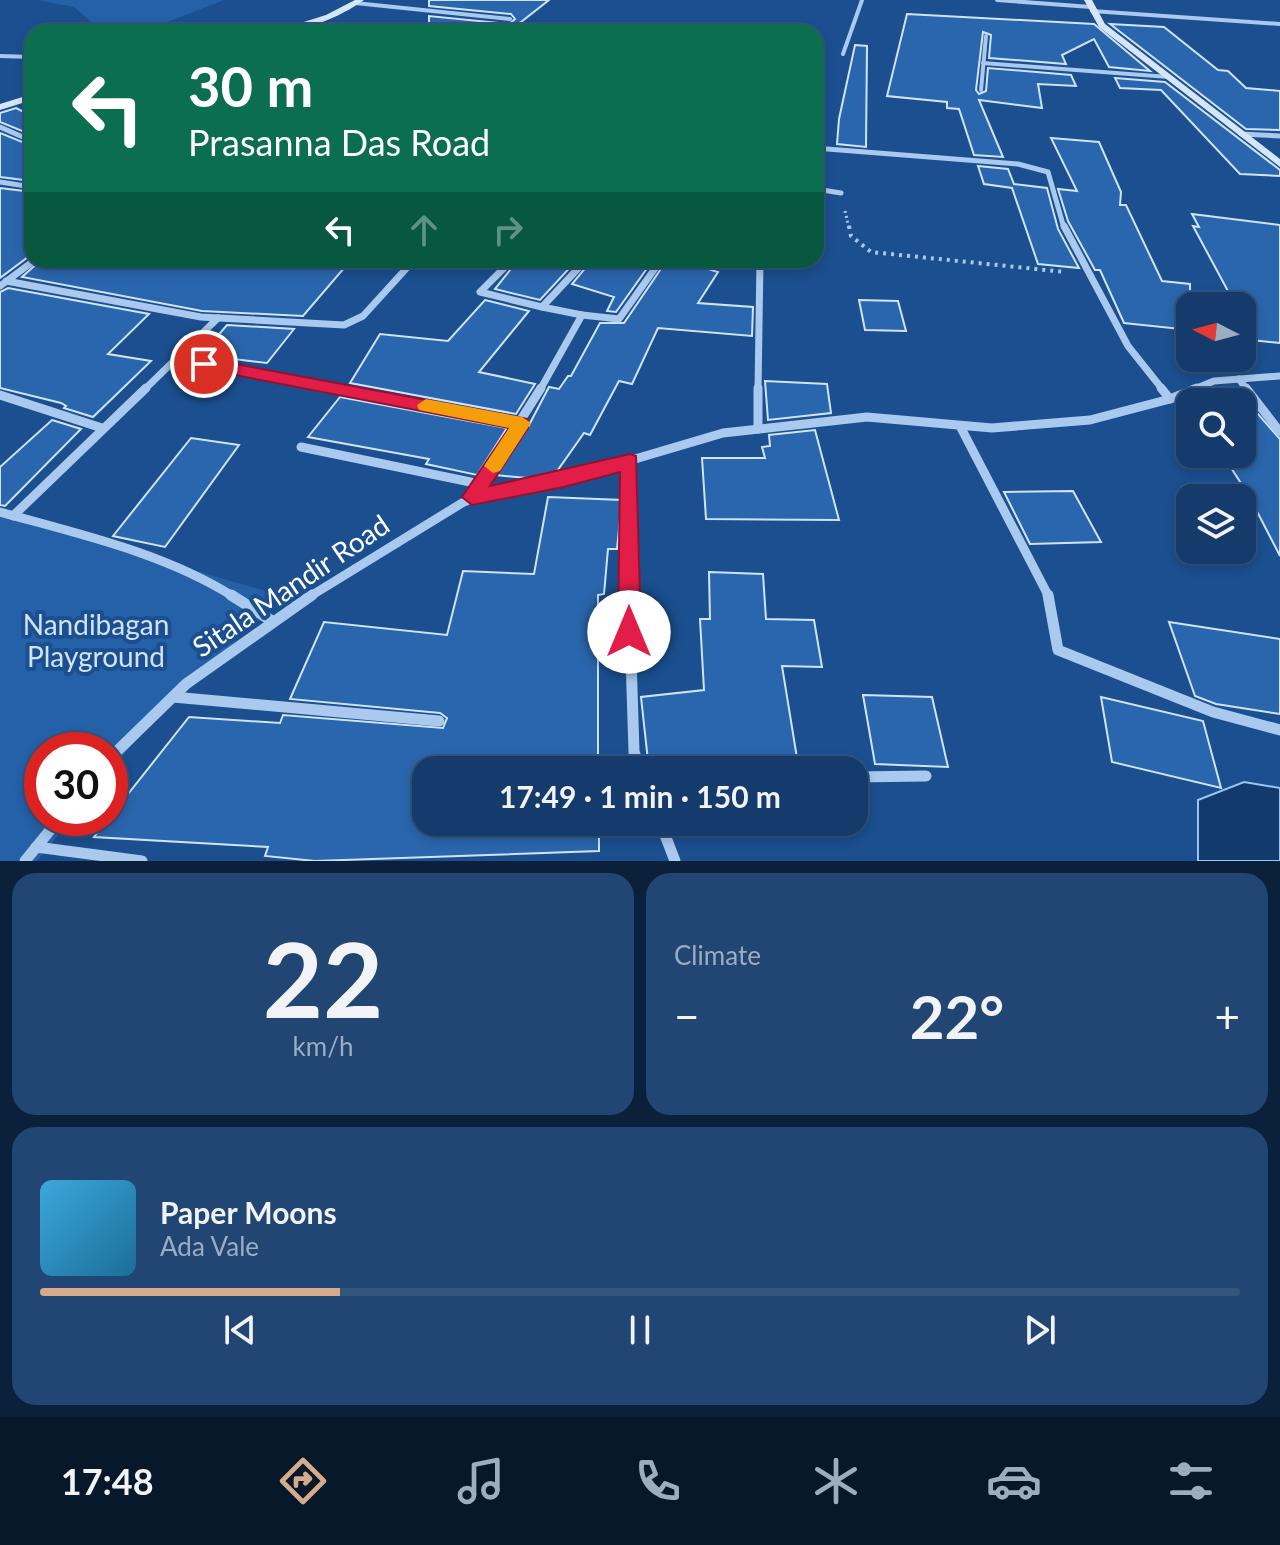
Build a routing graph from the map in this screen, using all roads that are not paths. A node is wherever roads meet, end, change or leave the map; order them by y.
1 (862, 0) edge
2 (997, 0) edge
3 (358, 2) edge
4 (1090, 6) edge
5 (510, 19) dead end
6 (304, 24) edge
7 (1280, 24) edge
8 (986, 36) dead end
9 (843, 54) dead end
10 (0, 56) edge
11 (24, 57) edge
12 (983, 63) junction
13 (1169, 77) junction
14 (981, 90) dead end
15 (24, 100) edge
16 (0, 107) edge
17 (0, 127) edge
18 (1241, 134) junction
19 (1280, 136) edge
20 (24, 138) edge
21 (827, 149) dead end
22 (1280, 164) edge
23 (0, 182) edge
24 (24, 186) edge
25 (824, 190) edge
26 (841, 193) road end
27 (24, 268) edge
28 (407, 268) edge
29 (504, 268) edge
30 (579, 268) edge
31 (655, 268) edge
32 (760, 268) edge
33 (3, 284) edge
34 (542, 307) junction
35 (582, 315) junction
36 (218, 318) junction
37 (176, 358) junction
38 (1280, 376) edge
39 (1239, 379) junction
40 (0, 395) edge
41 (1170, 399) junction
42 (522, 423) junction
43 (960, 426) junction
44 (102, 428) junction
45 (758, 429) junction
46 (1280, 432) edge
47 (301, 447) dead end
48 (630, 462) junction
49 (480, 484) junction
50 (472, 497) junction
51 (0, 512) edge
52 (13, 516) junction
53 (272, 621) junction
54 (172, 697) junction
55 (439, 721) dead end
56 (1280, 730) edge
57 (128, 740) edge
58 (636, 756) edge
59 (926, 776) dead end
60 (868, 777) edge
61 (45, 836) edge
62 (665, 836) edge
63 (36, 847) junction
64 (25, 861) edge
65 (142, 861) edge
66 (675, 861) edge

1 - 9 street
2 - 4 street
3 - 5 street
3 - 6 street
4 - 7 street
4 - 13 street
8 - 12 street
10 - 11 street
12 - 13 street
12 - 14 street
13 - 18 street
15 - 16 street
17 - 20 street
18 - 19 street
18 - 22 street
21 - 41 street
23 - 24 street
25 - 26 street
27 - 33 street
28 - 36 street
29 - 34 street
30 - 34 street
31 - 35 street
32 - 45 street
33 - 36 street
34 - 35 street
35 - 42 street
36 - 37 street
37 - 42 street
37 - 44 street
38 - 39 street
39 - 41 street
39 - 46 street
40 - 44 street
41 - 43 street
42 - 49 street
43 - 45 street
43 - 56 street
44 - 52 street
45 - 48 street
47 - 49 street
48 - 50 street
48 - 58 street
49 - 50 street
50 - 53 street, Sitala Mandir Road
51 - 52 street
52 - 53 street
53 - 54 street, Sitala Mandir Road
54 - 55 street
54 - 57 street, Sitala Mandir Road
59 - 60 street
61 - 63 street
62 - 66 street
63 - 64 street
63 - 65 street

